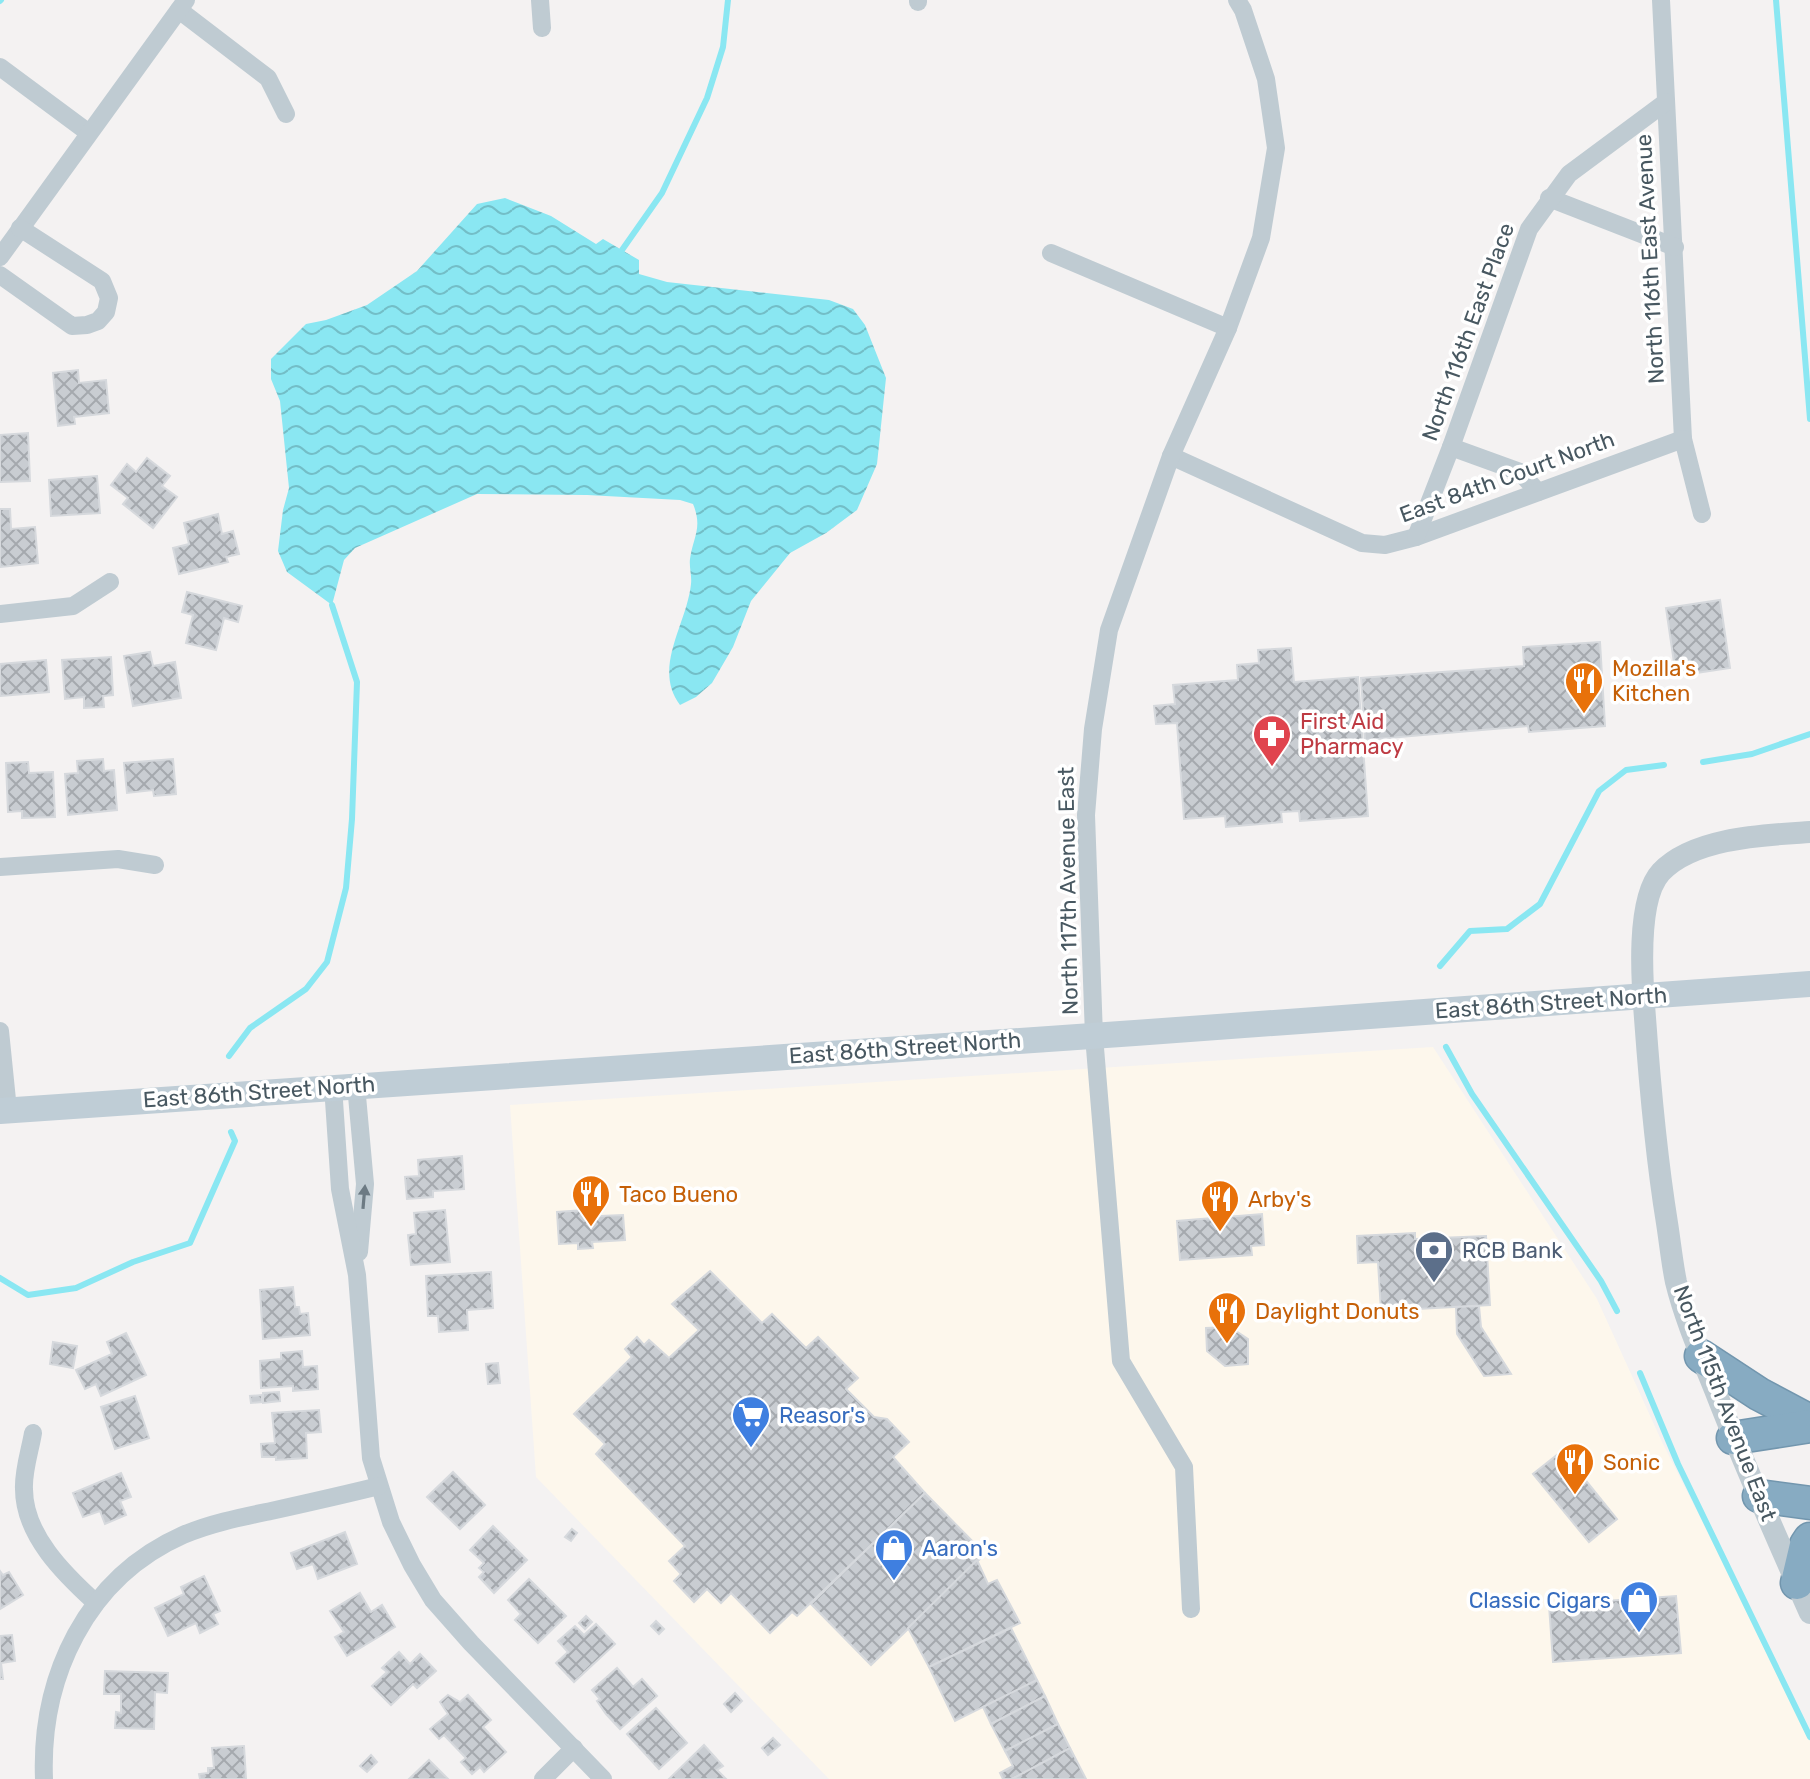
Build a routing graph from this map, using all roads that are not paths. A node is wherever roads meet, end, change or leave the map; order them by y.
1 (540, 0) edge
2 (1237, 0) edge
3 (1661, 0) edge
4 (182, 5) edge
5 (542, 28) dead end
6 (0, 67) edge
7 (1666, 102) junction
8 (286, 114) dead end
9 (89, 133) junction
10 (1549, 198) junction
11 (20, 228) junction
12 (1675, 247) junction
13 (1051, 253) dead end
14 (0, 257) edge
15 (0, 275) edge
16 (1228, 328) junction
17 (1683, 439) junction
18 (1451, 447) junction
19 (1171, 456) junction
20 (1538, 492) junction
21 (1702, 514) dead end
22 (1416, 537) junction
23 (110, 582) dead end
24 (0, 614) edge
25 (1810, 832) edge
26 (155, 865) dead end
27 (0, 867) edge
28 (1810, 984) edge
29 (1643, 996) junction
30 (0, 1031) edge
31 (1094, 1036) junction
32 (345, 1086) junction
33 (4, 1110) edge
34 (357, 1275) junction
35 (1701, 1356) junction
36 (1810, 1424) edge
37 (33, 1433) dead end
38 (1733, 1438) junction
39 (379, 1486) junction
40 (1759, 1496) junction
41 (1810, 1503) edge
42 (1810, 1539) edge
43 (1797, 1583) junction
44 (96, 1603) junction
45 (1191, 1609) dead end
46 (1810, 1613) edge
47 (574, 1748) junction
48 (44, 1779) edge
49 (543, 1779) edge
50 (603, 1779) edge

1 - 5 street
2 - 16 street, North 117th Avenue East
3 - 7 street, North 116th East Avenue
4 - 8 street
4 - 9 street
6 - 9 street
7 - 10 street, North 116th East Place
7 - 12 street, North 116th East Avenue
9 - 11 street
10 - 12 street
10 - 18 street, North 116th East Place
11 - 14 street
11 - 15 street
12 - 17 street, North 116th East Avenue
13 - 16 street
16 - 19 street, North 117th Avenue East
17 - 20 street, East 84th Court North
17 - 21 street, North 116th East Avenue
18 - 20 street
18 - 22 street, North 116th East Place
19 - 22 street, East 84th Court North
19 - 31 street, North 117th Avenue East
20 - 22 street, East 84th Court North
23 - 24 street
25 - 29 street, North 115th Avenue East
26 - 27 street
28 - 29 main road, East 86th Street North
29 - 31 main road, East 86th Street North
29 - 35 street, North 115th Avenue East
30 - 33 street
31 - 32 main road, East 86th Street North
31 - 45 street, North 117th Avenue East
32 - 33 main road, East 86th Street North
32 - 34 street
34 -> 32 street
34 - 39 street
35 - 36 highway
35 - 38 street, North 115th Avenue East
36 - 38 highway
37 - 44 street
38 - 40 street, North 115th Avenue East
39 - 44 street
39 - 47 street
40 - 41 highway
40 - 43 street, North 115th Avenue East
42 - 43 highway
43 - 46 street, North 115th Avenue East
44 - 48 street
47 - 49 street
47 - 50 street

